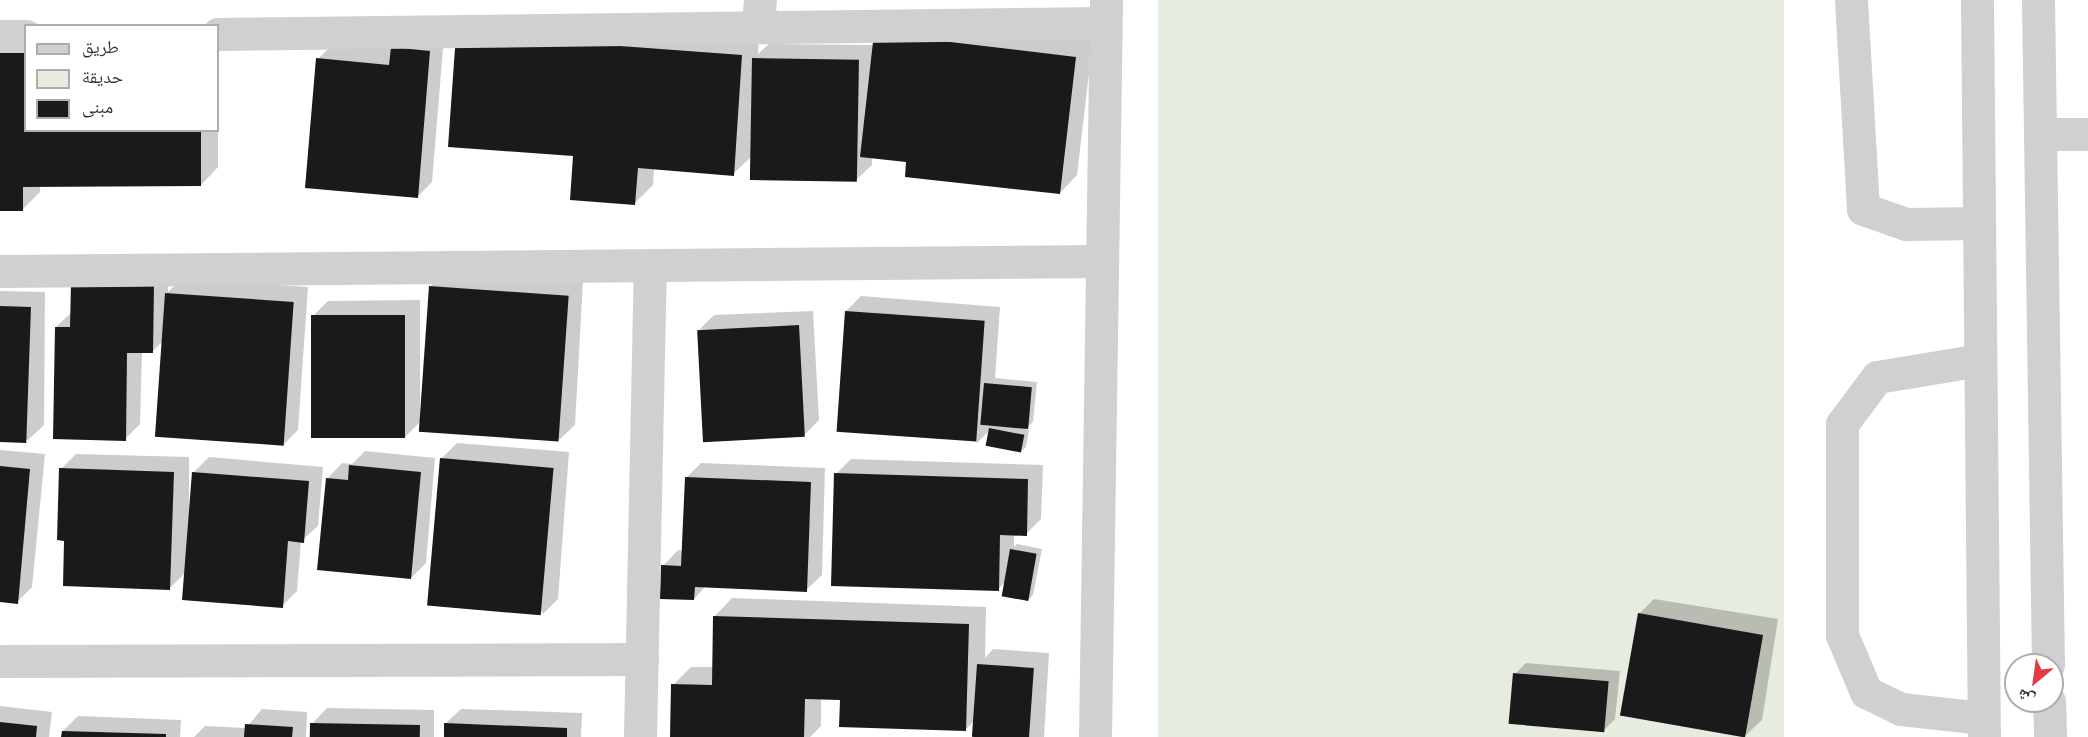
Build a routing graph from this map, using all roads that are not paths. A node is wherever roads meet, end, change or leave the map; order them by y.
1 (1851, 0) edge
2 (1977, 0) edge
3 (2038, 0) edge
4 (1106, 12) edge
5 (759, 14) edge
6 (219, 34) edge
7 (0, 36) edge
8 (24, 36) edge
9 (2040, 134) junction
10 (2088, 134) edge
11 (1979, 223) junction
12 (1102, 261) junction
13 (650, 265) junction
14 (0, 271) edge
15 (1980, 360) junction
16 (2049, 653) edge
17 (642, 659) junction
18 (0, 661) edge
19 (2049, 713) edge
20 (1983, 727) edge
21 (640, 737) edge
22 (1095, 737) edge
23 (2050, 737) edge

1 - 11 street
2 - 11 street
3 - 9 street
4 - 5 street
4 - 12 street
5 - 6 street
7 - 8 street
9 - 10 street
9 - 16 street
11 - 15 street
12 - 13 street
12 - 22 street
13 - 14 street
13 - 17 street
15 - 20 street
15 - 20 street
17 - 18 street
17 - 21 street
19 - 23 street

